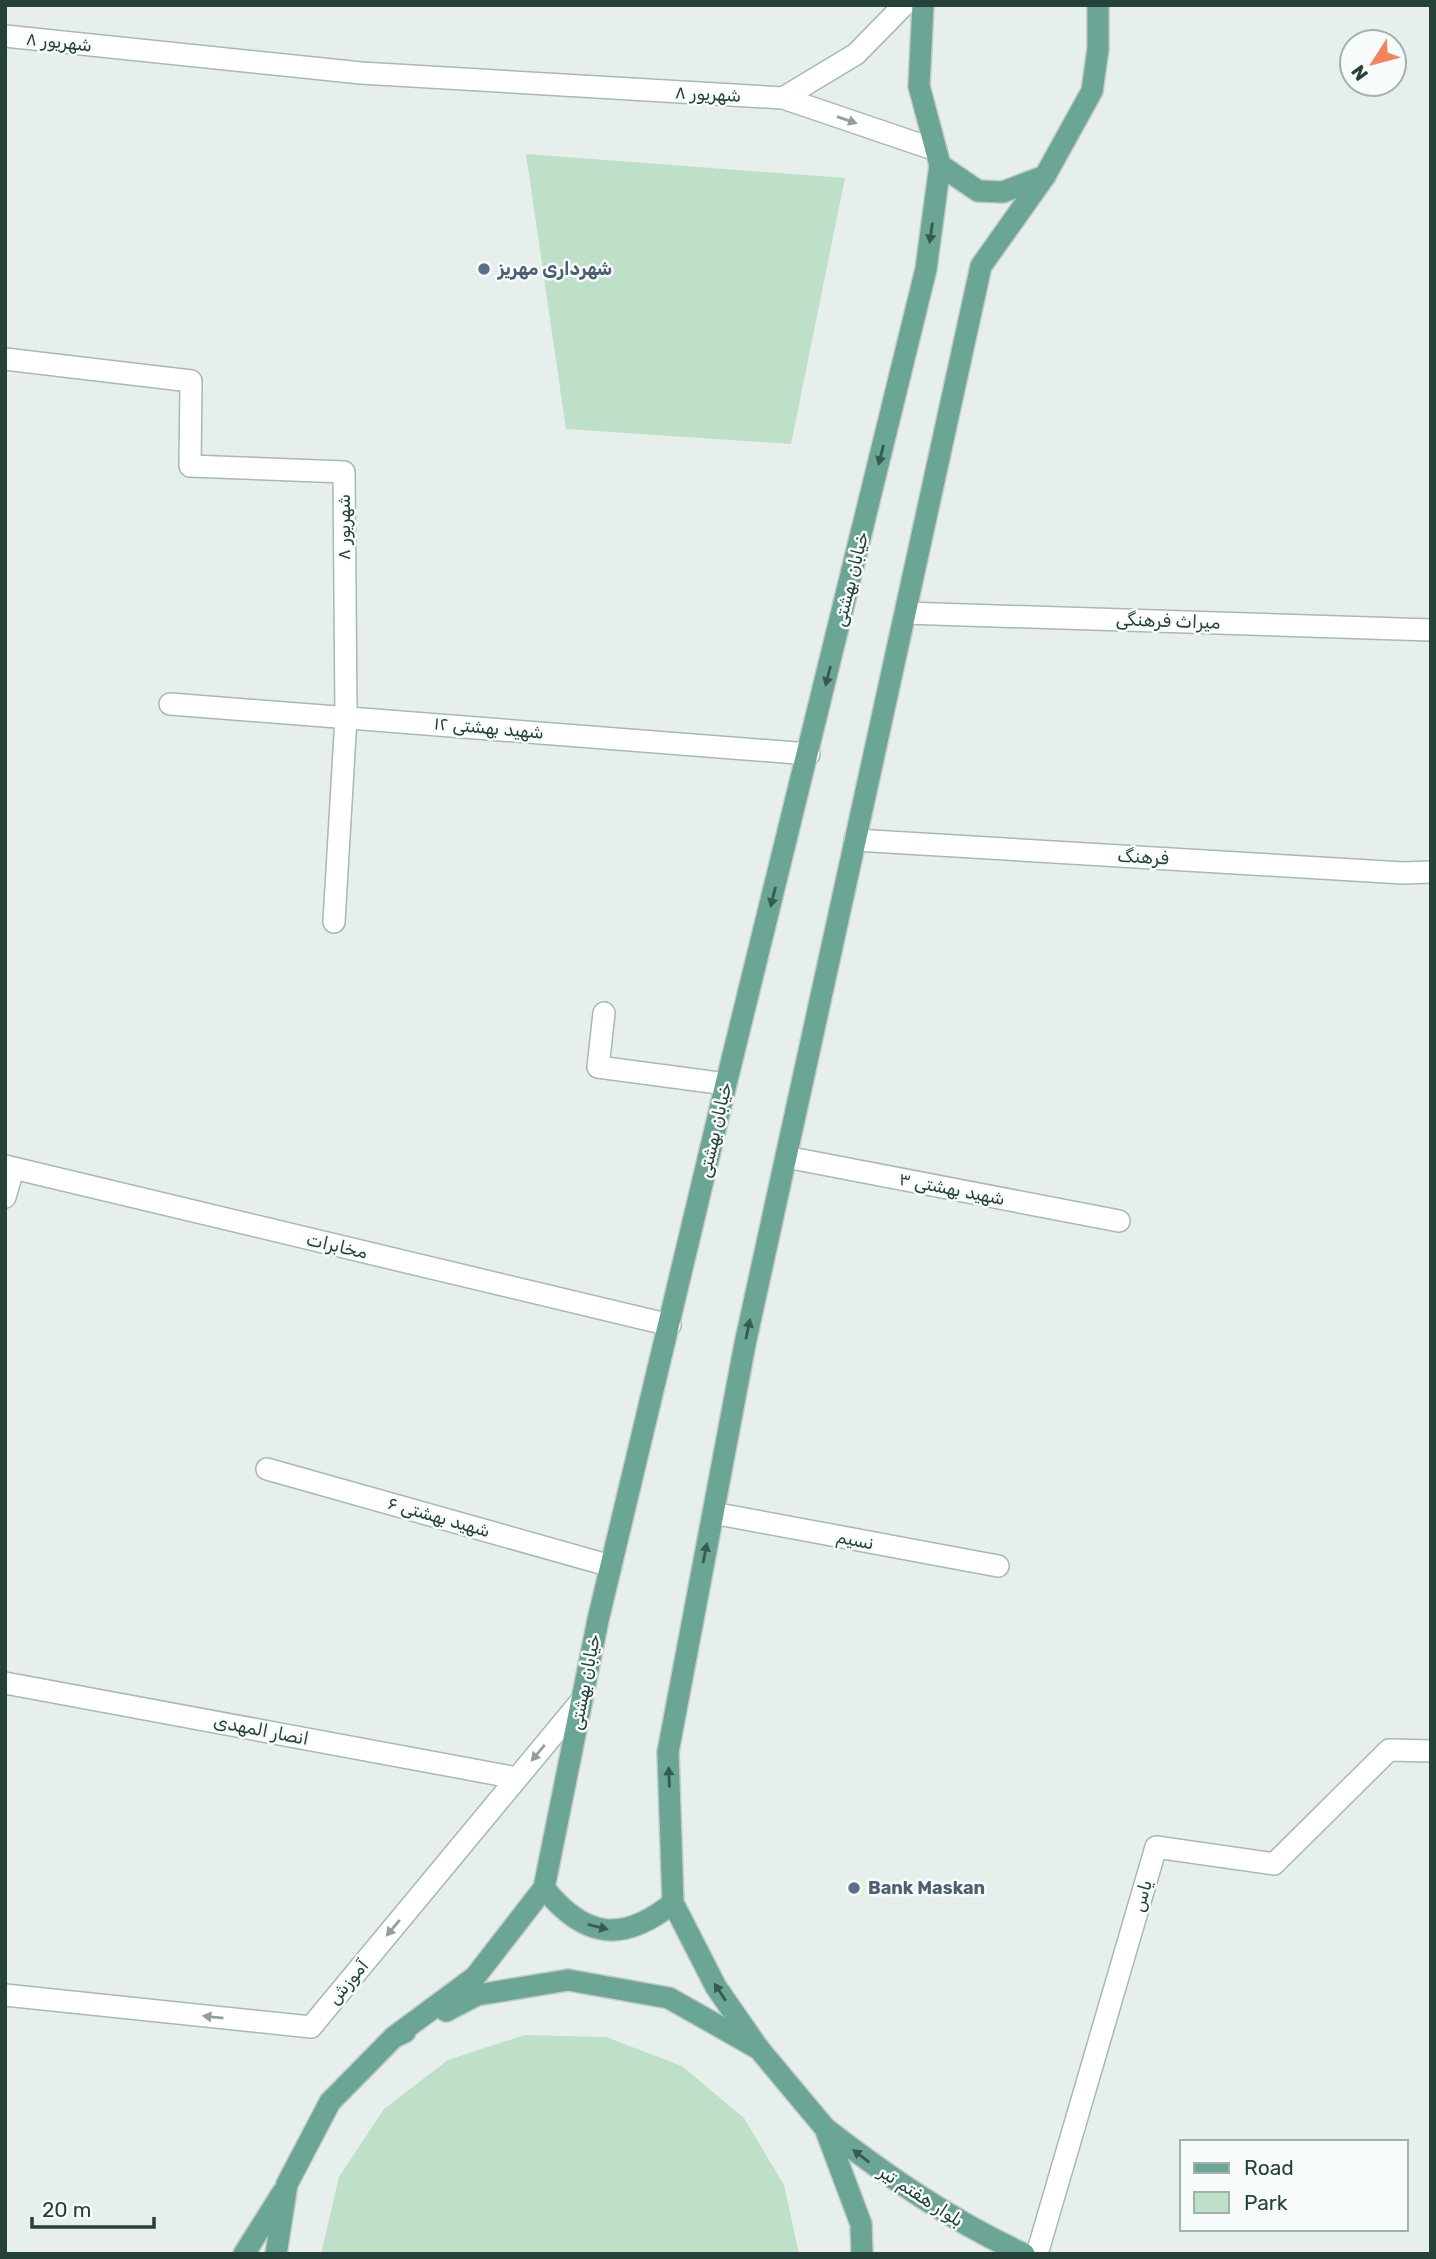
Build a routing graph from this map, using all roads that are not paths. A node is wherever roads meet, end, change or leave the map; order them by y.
1 (904, 5) edge
2 (923, 5) edge
3 (1097, 5) edge
4 (5, 36) edge
5 (783, 98) junction
6 (938, 158) junction
7 (1045, 176) junction
8 (5, 359) edge
9 (905, 613) junction
10 (1431, 630) edge
11 (170, 704) dead end
12 (346, 717) junction
13 (808, 754) junction
14 (855, 840) junction
15 (1431, 872) edge
16 (334, 922) dead end
17 (604, 1013) dead end
18 (726, 1084) junction
19 (786, 1157) junction
20 (9, 1168) edge
21 (5, 1197) edge
22 (1119, 1221) dead end
23 (670, 1325) junction
24 (268, 1469) dead end
25 (713, 1513) junction
26 (611, 1566) junction
27 (998, 1566) dead end
28 (5, 1683) edge
29 (582, 1700) junction
30 (1431, 1751) edge
31 (517, 1778) junction
32 (544, 1888) junction
33 (673, 1903) junction
34 (5, 1994) edge
35 (394, 2037) junction
36 (759, 2049) junction
37 (825, 2128) junction
38 (287, 2184) junction
39 (1012, 2252) edge
40 (244, 2254) edge
41 (276, 2254) edge
42 (862, 2254) edge
43 (1037, 2254) edge

1 - 5 street
2 - 6 main road
3 - 7 main road
4 - 5 street, ۸ شهریور
5 -> 6 street, ۸ شهریور
6 - 7 main road
6 -> 13 main road, خیابان بهشتی
7 - 9 main road
8 - 12 street, ۸ شهریور
9 - 10 street, میراث فرهنگی
9 - 14 main road
11 - 12 street, شهید بهشتی ۱۲
12 - 13 street, شهید بهشتی ۱۲
12 - 16 street, ۸ شهریور
13 -> 18 main road, خیابان بهشتی
14 - 15 street, فرهنگ
14 - 19 main road
17 - 18 street
18 - 23 main road, خیابان بهشتی
19 - 22 street, شهید بهشتی ۳
25 -> 19 main road
20 - 21 street
20 - 23 street, مخابرات
23 - 26 main road, خیابان بهشتی
24 - 26 street, شهید بهشتی ۶
25 - 27 street, نسیم
33 -> 25 main road
26 - 29 main road, خیابان بهشتی
28 - 31 street, انصار المهدی
29 -> 31 street, آموزش
29 - 32 main road, خیابان بهشتی
30 - 43 street, یاس
31 -> 34 street, آموزش
32 -> 33 main road
32 - 35 main road, خیابان بهشتی
36 -> 33 main road
35 - 36 main road
35 - 38 main road
36 - 37 main road
39 -> 37 main road, بلوار هفتم تیر
37 - 42 main road
38 - 40 main road
38 - 41 main road

